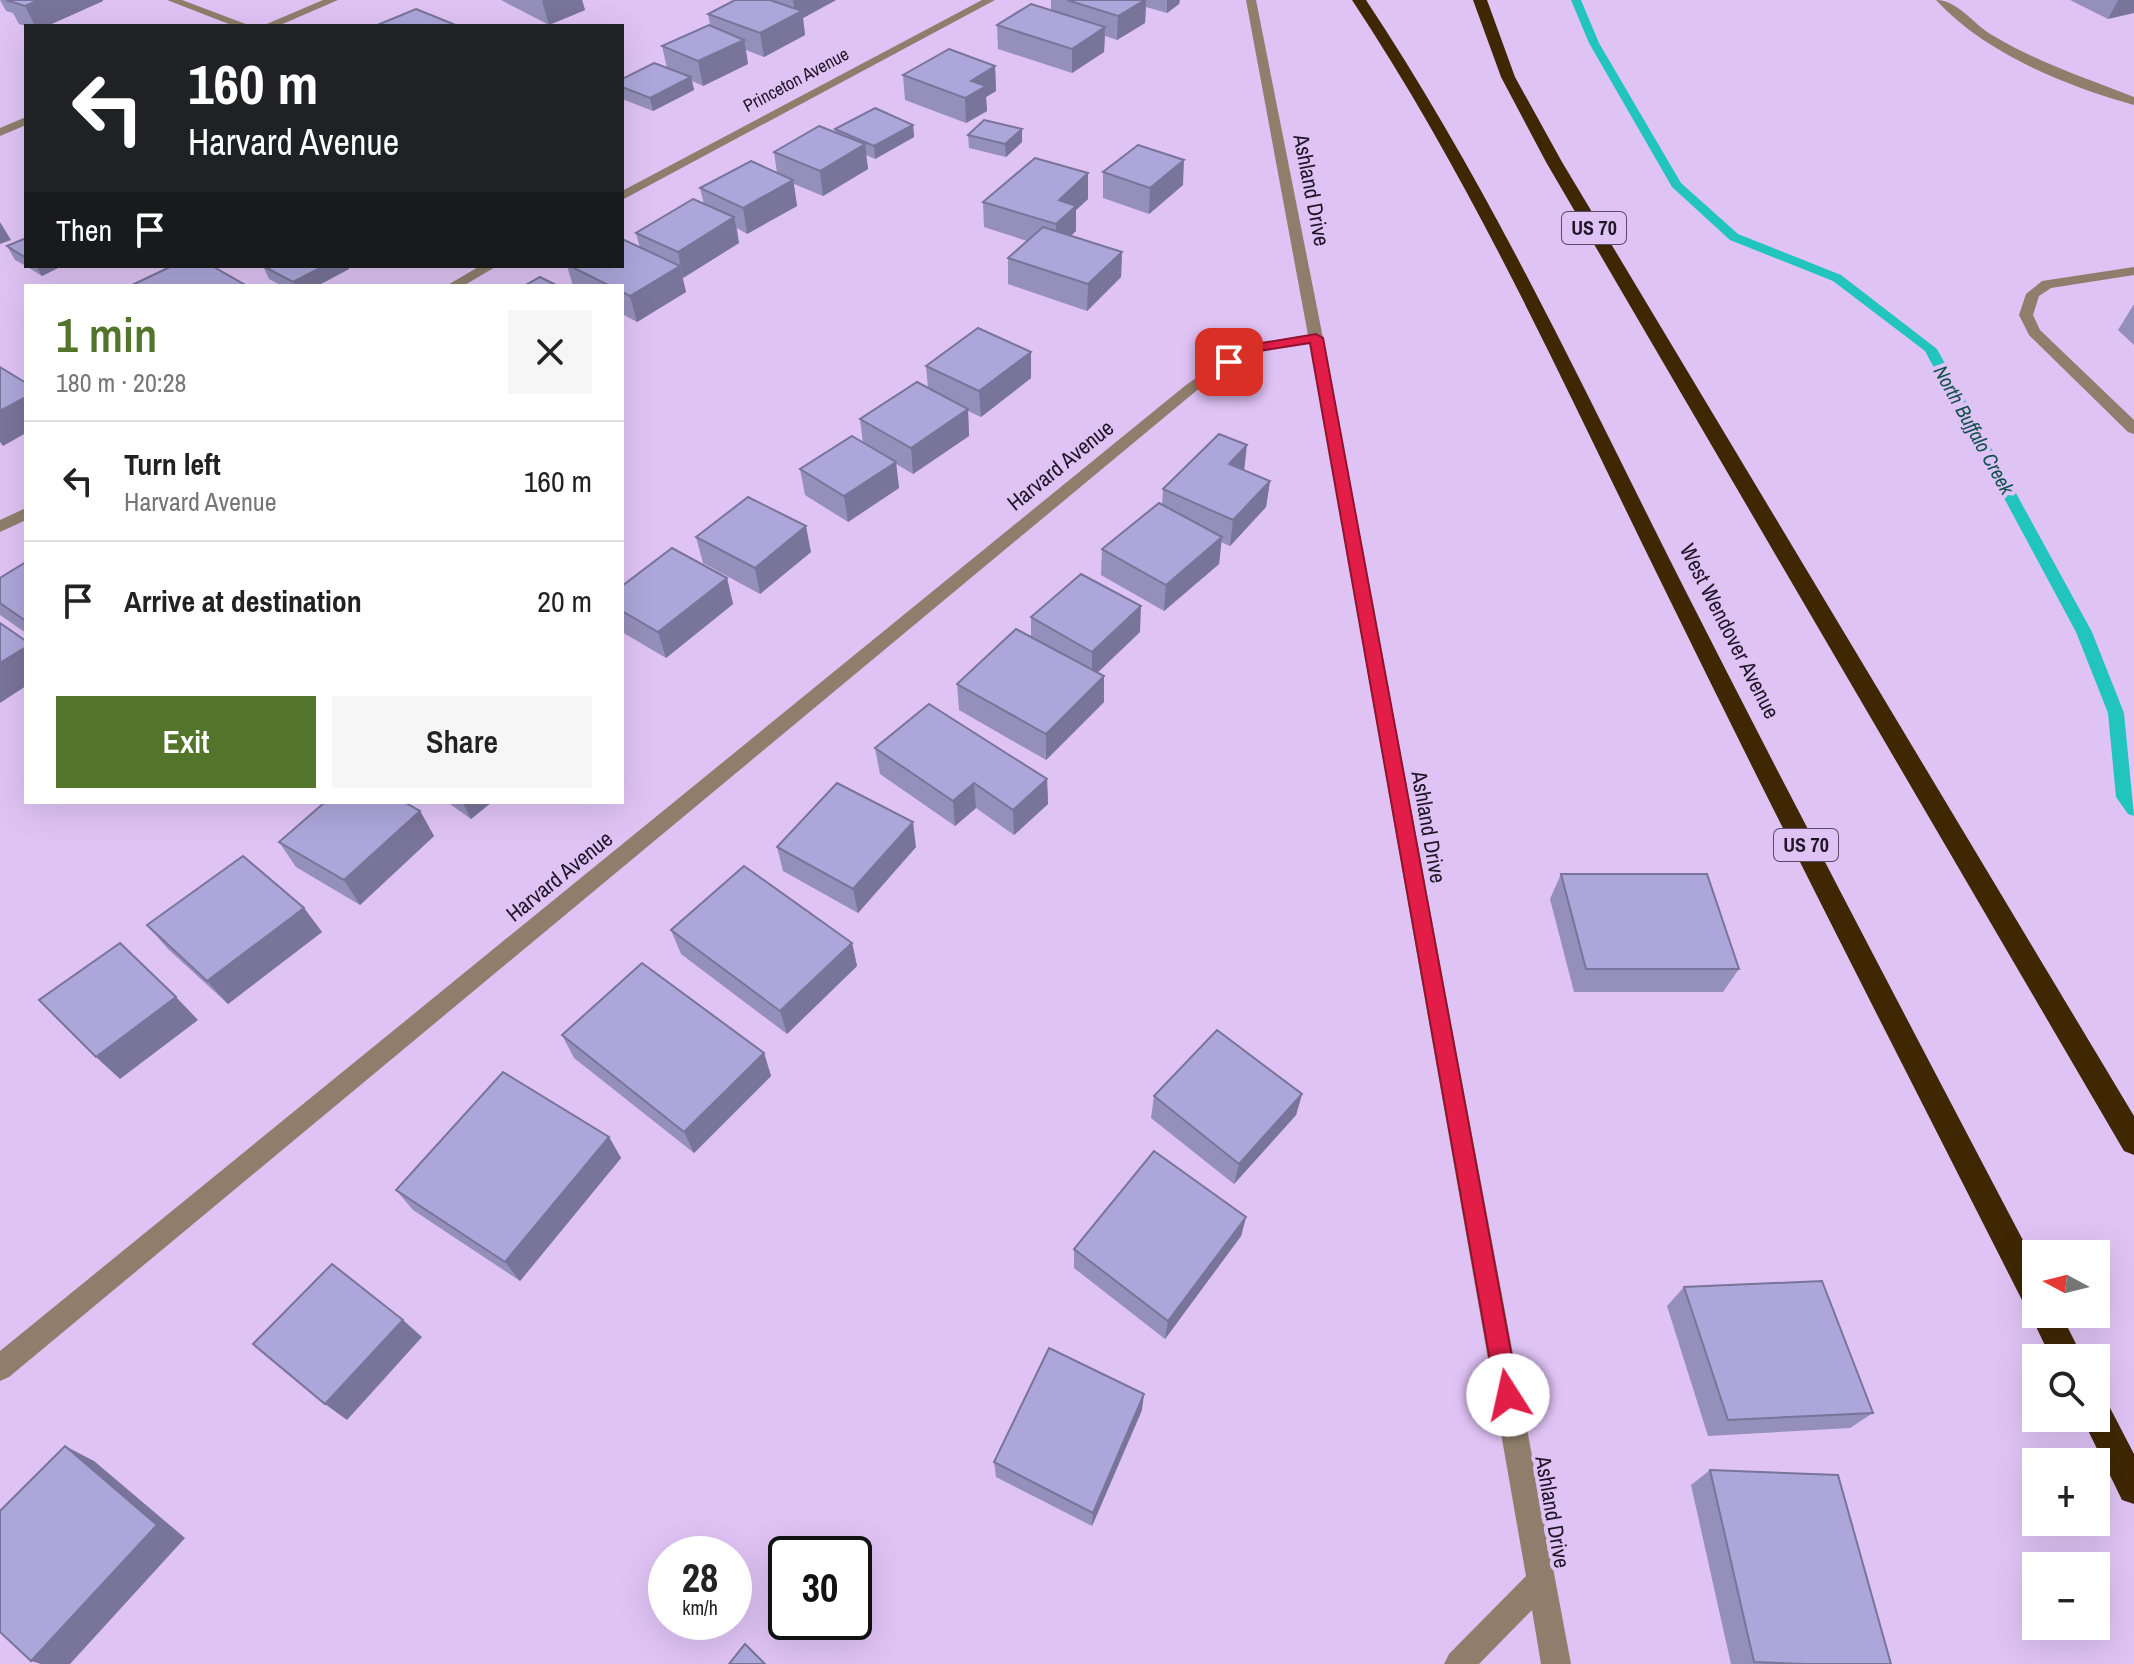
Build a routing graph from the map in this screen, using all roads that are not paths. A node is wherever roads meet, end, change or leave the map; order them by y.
1 (172, 0) edge
2 (333, 0) edge
3 (990, 0) edge
4 (1251, 0) edge
5 (1359, 0) edge
6 (1480, 0) edge
7 (1941, 0) edge
8 (239, 24) edge
9 (273, 24) edge
10 (2134, 101) edge
11 (24, 122) edge
12 (0, 132) edge
13 (624, 195) edge
14 (486, 268) edge
15 (2134, 271) edge
16 (457, 284) edge
17 (1316, 338) junction
18 (2134, 429) edge
19 (24, 514) edge
20 (0, 527) edge
21 (2134, 1142) edge
22 (2022, 1269) edge
23 (0, 1368) edge
24 (2106, 1432) edge
25 (2134, 1488) edge
26 (1541, 1581) junction
27 (1459, 1664) edge
28 (1556, 1664) edge

1 - 8 street
2 - 9 street
3 - 13 street, Princeton Avenue
4 - 17 street, Ashland Drive
5 - 22 highway, West Wendover Avenue / US 70
6 - 21 highway, US 70
7 - 10 street
11 - 12 street
14 - 16 street
15 - 18 street
17 - 23 street, Harvard Avenue
17 - 26 street, Ashland Drive
19 - 20 street
24 - 25 highway
26 - 27 street
26 - 28 street, Ashland Drive

